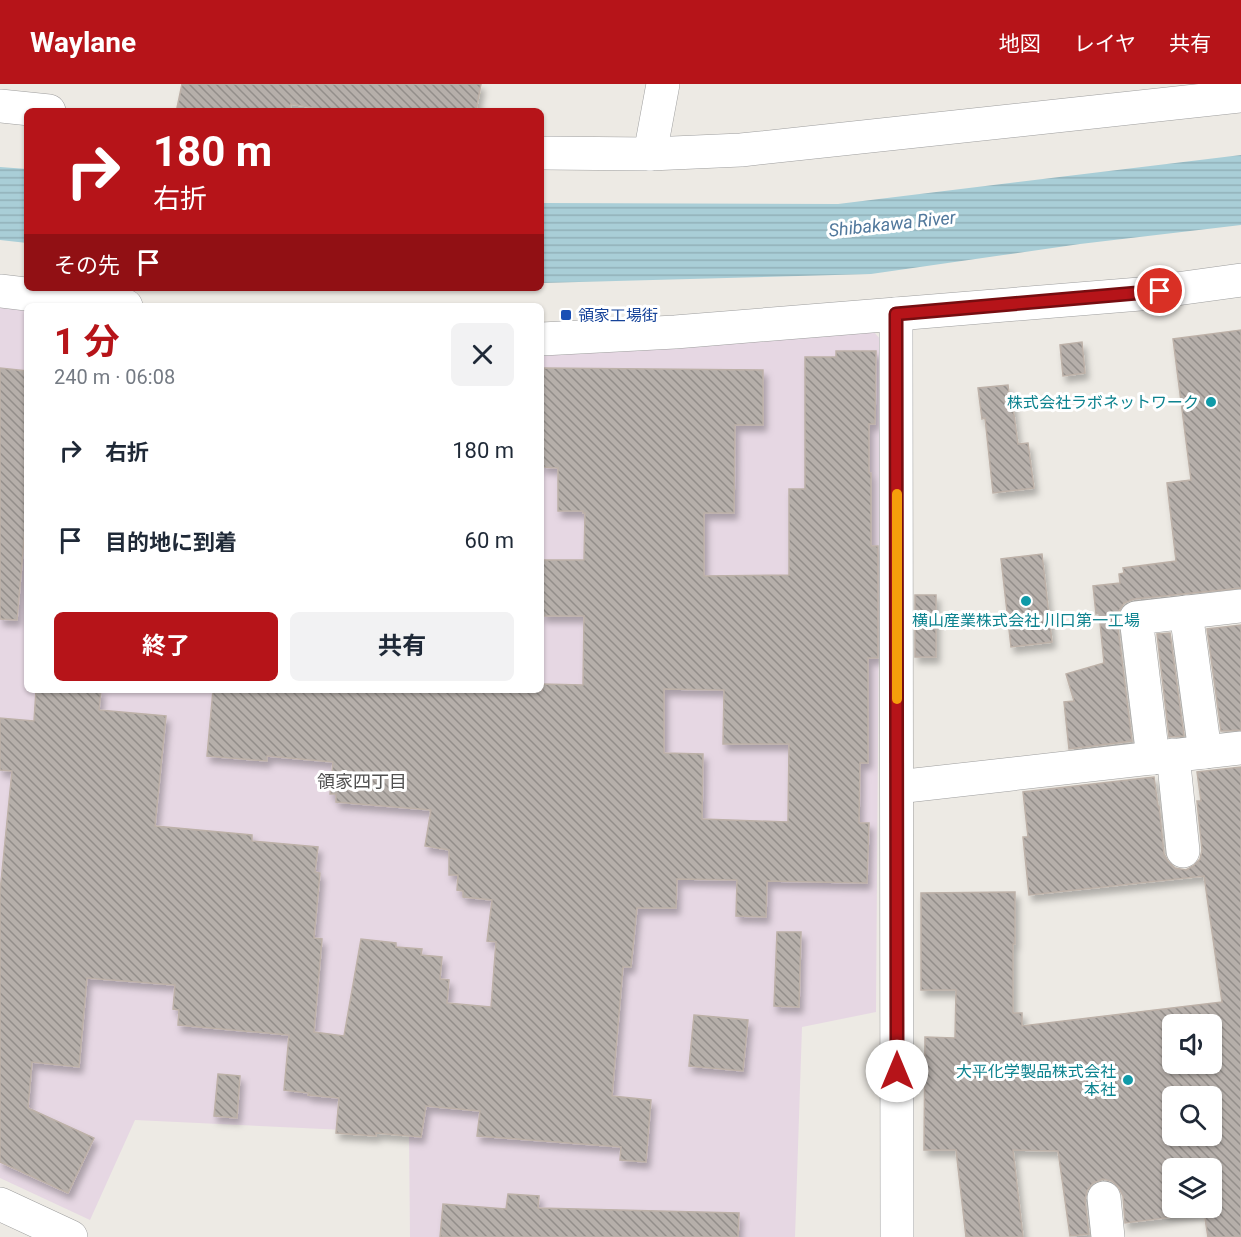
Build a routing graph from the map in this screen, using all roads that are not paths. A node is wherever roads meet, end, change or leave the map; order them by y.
1 (663, 84) edge
2 (1241, 96) edge
3 (0, 106) edge
4 (24, 108) edge
5 (544, 153) edge
6 (650, 154) junction
7 (1241, 280) edge
8 (0, 291) edge
9 (101, 303) edge
10 (896, 314) junction
11 (544, 339) edge
12 (1241, 606) edge
13 (1186, 612) junction
14 (1241, 748) edge
15 (1205, 752) junction
16 (1163, 757) junction
17 (897, 787) junction
18 (1183, 851) dead end
19 (1104, 1198) dead end
20 (0, 1204) edge
21 (71, 1237) edge
22 (897, 1237) edge
23 (1108, 1237) edge

1 - 6 street
2 - 6 street
3 - 4 street
5 - 6 street
7 - 10 street
8 - 9 street
10 - 11 street
10 - 17 street
12 - 13 street
13 - 15 street
13 - 16 street
14 - 15 street
15 - 16 street
16 - 17 street
16 - 18 street
17 - 22 street
19 - 23 street
20 - 21 street

